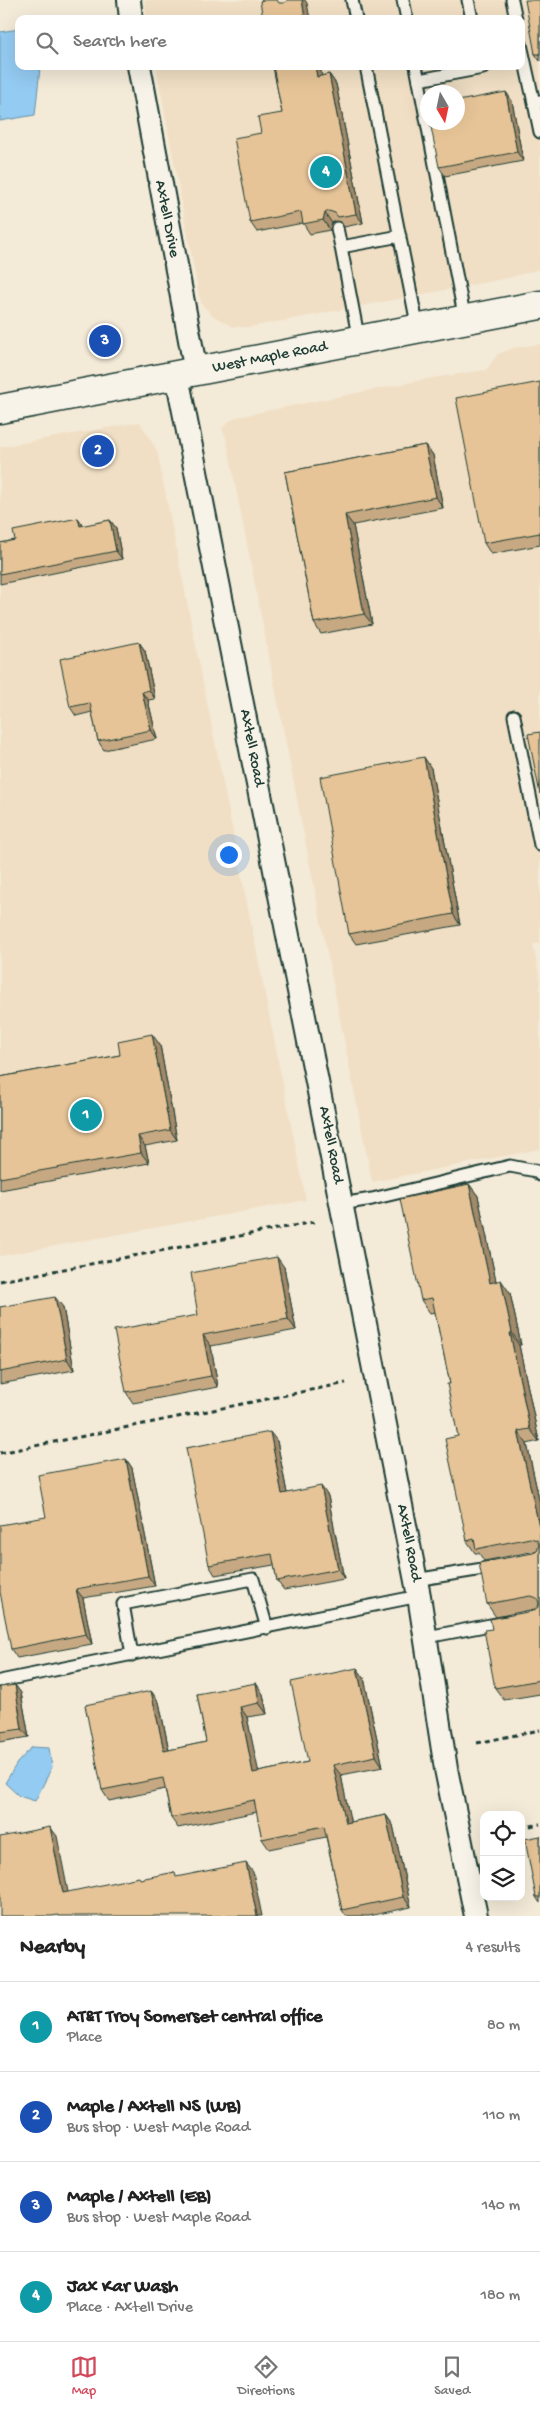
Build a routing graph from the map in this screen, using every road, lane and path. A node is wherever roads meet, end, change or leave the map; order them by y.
1 (129, 0) edge
2 (352, 0) edge
3 (403, 0) edge
4 (468, 0) edge
5 (512, 0) edge
6 (131, 15) edge
7 (355, 15) edge
8 (406, 15) edge
9 (471, 15) edge
10 (515, 15) edge
11 (525, 58) edge
12 (140, 70) edge
13 (367, 70) edge
14 (417, 70) edge
15 (472, 70) edge
16 (419, 80) junction
17 (537, 102) edge
18 (540, 132) edge
19 (338, 228) edge
20 (400, 236) junction
21 (341, 247) junction
22 (540, 305) edge
23 (465, 320) junction
24 (418, 329) junction
25 (359, 341) junction
26 (186, 374) junction
27 (0, 409) edge
28 (514, 716) dead end
29 (540, 845) edge
30 (540, 1175) edge
31 (341, 1204) junction
32 (314, 1222) dead end
33 (0, 1281) edge
34 (346, 1383) dead end
35 (0, 1453) edge
36 (502, 1565) edge
37 (417, 1588) junction
38 (522, 1619) edge
39 (267, 1628) junction
40 (427, 1637) junction
41 (132, 1655) junction
42 (0, 1681) edge
43 (540, 1730) edge
44 (477, 1743) dead end
45 (540, 1824) edge
46 (525, 1827) edge
47 (476, 1916) edge

1 - 6 street
2 - 7 lane
3 - 8 lane
4 - 9 lane
5 - 10 lane
11 - 17 lane
12 - 26 street, Axtell Drive
13 - 20 lane
14 - 16 lane
15 - 16 lane
16 - 23 lane
17 - 18 lane
19 - 21 lane
20 - 21 lane
20 - 24 lane
21 - 25 lane
22 - 23 main road, West Maple Road
23 - 24 main road, West Maple Road
24 - 25 main road, West Maple Road
25 - 26 main road, West Maple Road
26 - 27 main road, West Maple Road
26 - 31 street, Axtell Road
28 - 29 lane
30 - 31 lane
31 - 37 street, Axtell Road
32 - 33 path
34 - 35 path
36 - 37 lane
37 - 39 lane
37 - 40 street, Axtell Road
38 - 40 lane
39 - 41 lane
39 - 41 lane
40 - 47 street, Axtell Road
41 - 42 lane
43 - 44 path
45 - 46 path

